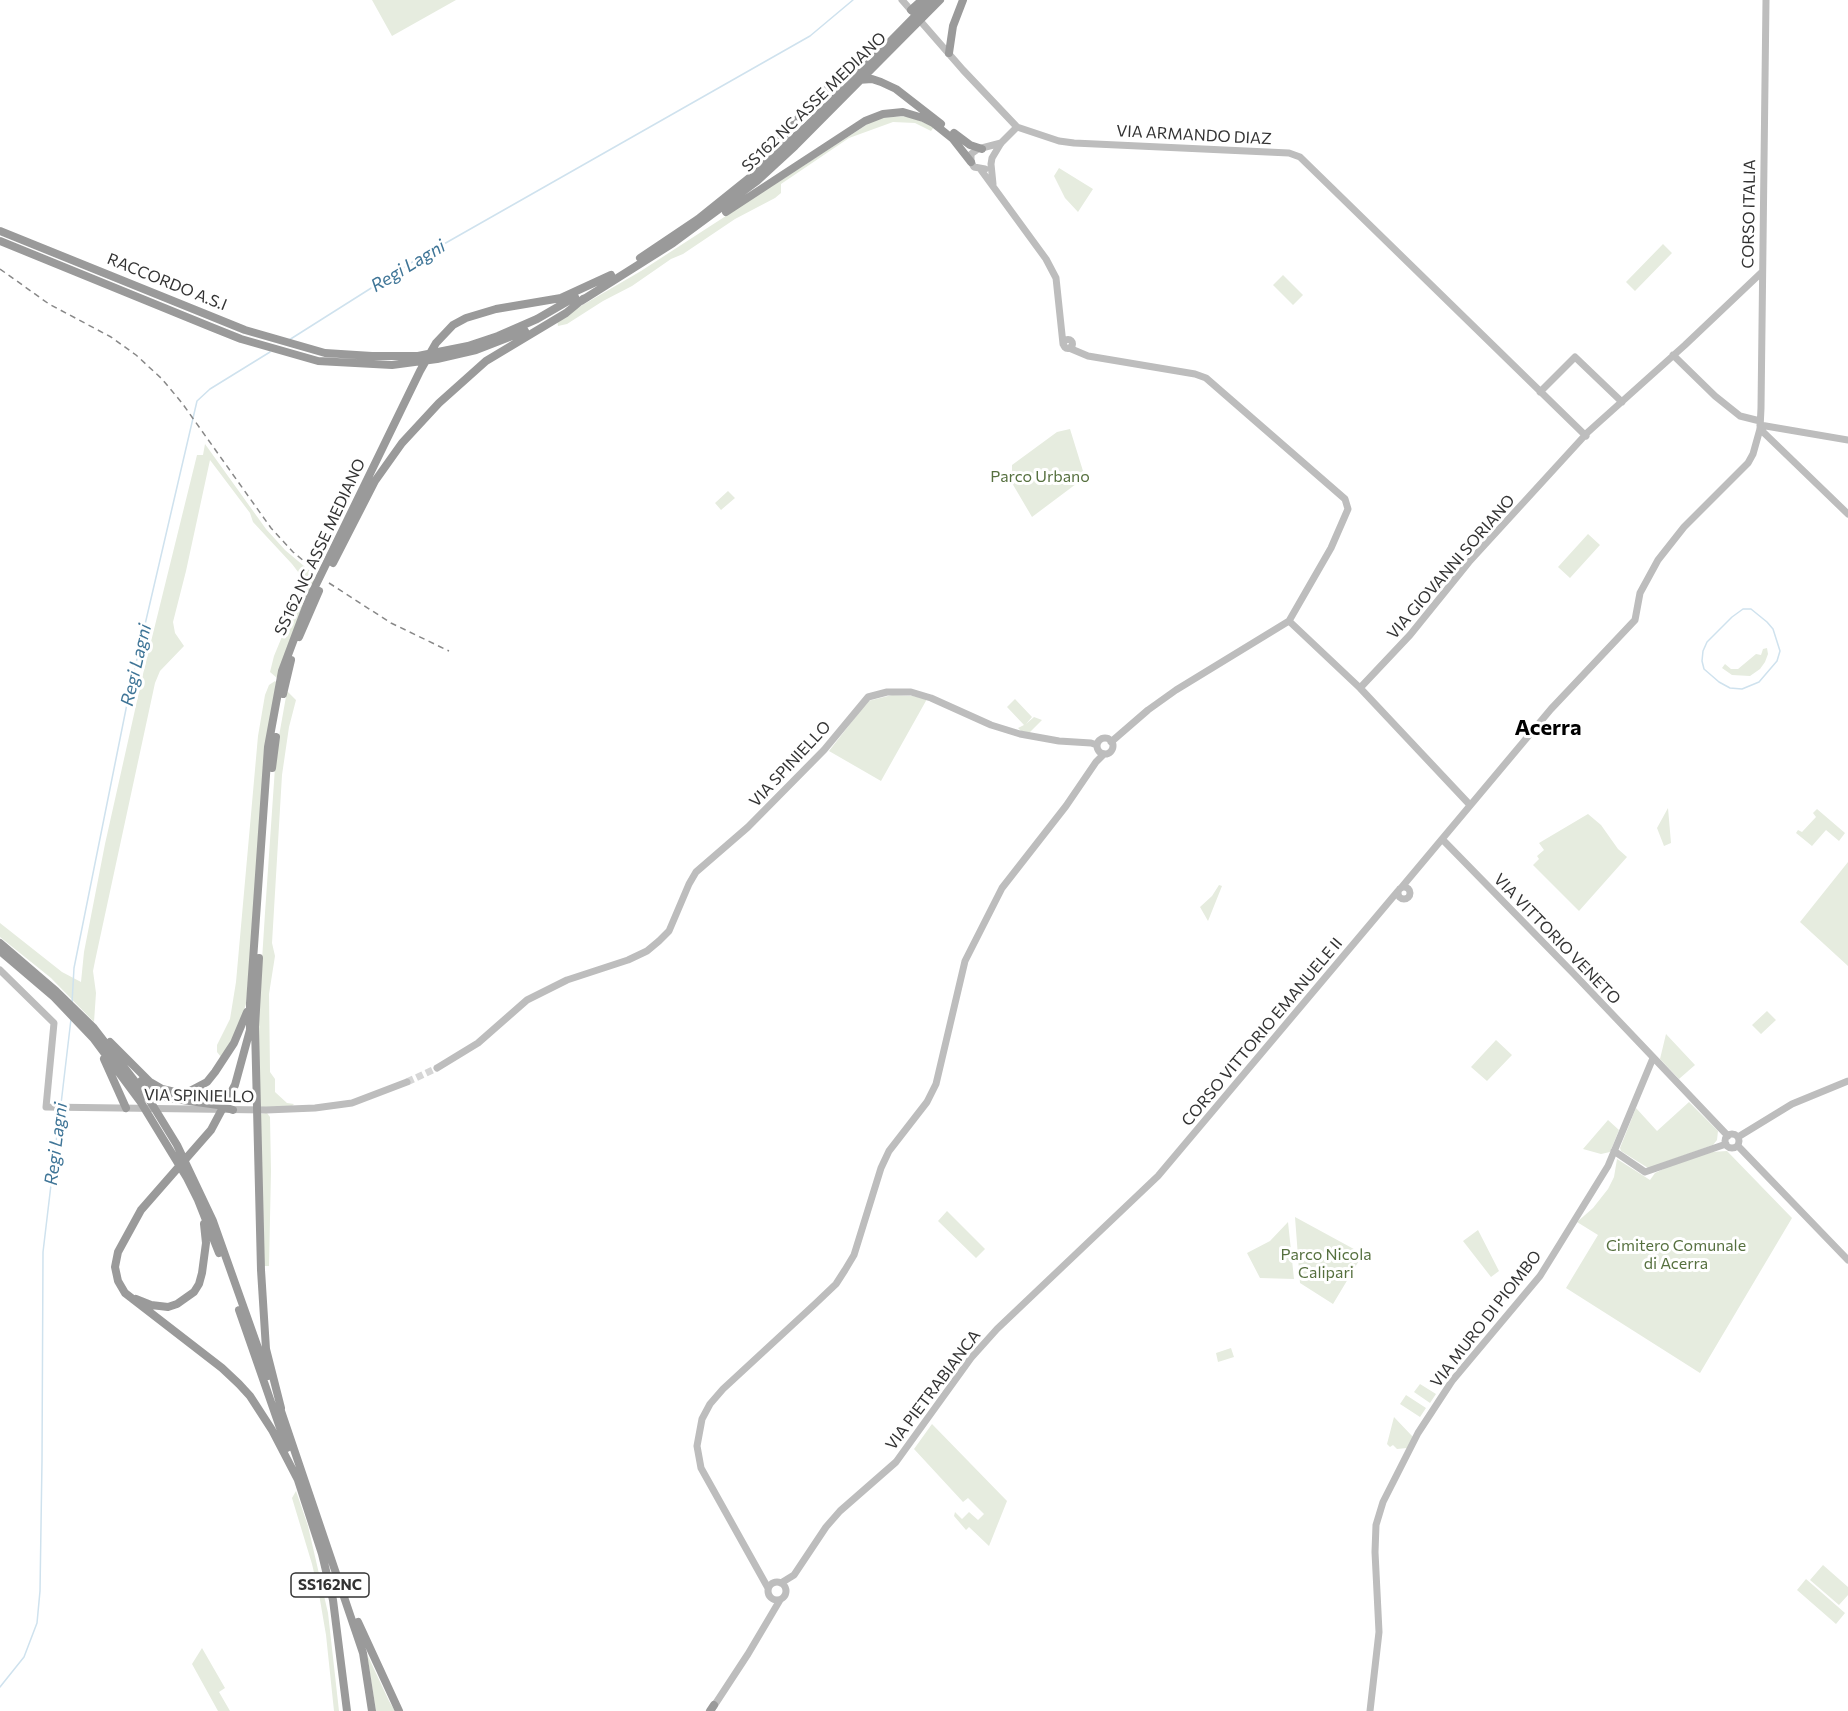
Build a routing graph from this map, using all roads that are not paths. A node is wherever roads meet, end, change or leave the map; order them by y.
1 (902, 0) edge
2 (940, 0) edge
3 (963, 0) edge
4 (1766, 0) edge
5 (927, 3) edge
6 (911, 10) junction
7 (949, 53) junction
8 (843, 93) junction
9 (1017, 127) junction
10 (1001, 143) junction
11 (982, 149) junction
12 (991, 161) junction
13 (970, 162) junction
14 (981, 170) junction
15 (996, 190) junction
16 (698, 219) junction
17 (0, 231) edge
18 (0, 241) edge
19 (659, 252) junction
20 (1762, 272) junction
21 (563, 307) junction
22 (539, 324) junction
23 (1673, 355) junction
24 (417, 359) junction
25 (1540, 392) junction
26 (1622, 402) junction
27 (1760, 425) junction
28 (1586, 436) junction
29 (1848, 440) edge
30 (1848, 514) edge
31 (326, 570) junction
32 (1635, 620) joint
33 (1289, 621) junction
34 (1360, 688) junction
35 (279, 700) junction
36 (1111, 742) junction
37 (1097, 745) junction
38 (1104, 754) junction
39 (1470, 805) junction
40 (1442, 839) junction
41 (1412, 876) junction
42 (1400, 890) junction
43 (1407, 896) junction
44 (1386, 906) junction
45 (0, 943) edge
46 (0, 951) edge
47 (0, 970) edge
48 (55, 994) junction
49 (250, 1003) junction
50 (255, 1027) junction
51 (93, 1028) junction
52 (96, 1042) junction
53 (1653, 1058) junction
54 (121, 1062) junction
55 (244, 1065) junction
56 (437, 1068) tunnel mouth
57 (1848, 1081) edge
58 (407, 1082) tunnel mouth
59 (145, 1101) junction
60 (126, 1108) junction
61 (233, 1110) junction
62 (159, 1123) junction
63 (1738, 1137) junction
64 (1727, 1140) junction
65 (1738, 1146) junction
66 (1614, 1151) junction
67 (198, 1200) junction
68 (1093, 1236) joint
69 (127, 1237) junction
70 (1848, 1260) edge
71 (280, 1408) junction
72 (298, 1480) junction
73 (802, 1564) junction
74 (763, 1577) junction
75 (778, 1582) junction
76 (768, 1588) junction
77 (786, 1590) junction
78 (344, 1595) junction
79 (769, 1596) junction
80 (780, 1600) junction
81 (772, 1614) junction
82 (714, 1709) edge
83 (345, 1711) edge
84 (372, 1711) edge
85 (399, 1711) edge
86 (1370, 1711) edge

1 - 6 street, VIA ARMANDO DIAZ
2 - 5 highway, SS162 NC ASSE MEDIANO
3 - 7 highway
4 - 20 street, CORSO ITALIA
5 - 6 highway
5 - 8 highway, SS162 NC ASSE MEDIANO
6 - 7 street, VIA ARMANDO DIAZ
7 - 9 street, VIA ARMANDO DIAZ
8 - 16 highway, SS162 NC ASSE MEDIANO
8 - 19 highway, SS162 NC ASSE MEDIANO
9 - 10 street
9 - 25 street, VIA ARMANDO DIAZ
10 - 11 street
10 - 12 street
11 - 12 street
11 - 13 street
11 - 16 highway
12 - 14 street
12 - 15 street
13 - 14 street
13 - 19 highway
14 - 15 street
15 - 33 street
16 - 21 highway, SS162 NC ASSE MEDIANO
17 - 24 highway, RACCORDO A.S.I
18 - 24 highway, RACCORDO A.S.I
19 - 21 highway, SS162 NC ASSE MEDIANO
20 - 23 street, VIA GIOVANNI SORIANO
20 - 27 street, CORSO ITALIA
21 - 22 highway
21 - 31 highway, SS162 NC ASSE MEDIANO
22 - 24 highway
22 - 31 highway, SS162 NC ASSE MEDIANO
23 - 26 street, VIA GIOVANNI SORIANO
23 - 27 street
25 - 26 street
25 - 28 street, VIA ARMANDO DIAZ
26 - 28 street, VIA GIOVANNI SORIANO
27 - 29 street
27 - 30 street
27 - 32 street, CORSO ITALIA
28 - 34 street, VIA GIOVANNI SORIANO
31 - 35 highway, SS162 NC ASSE MEDIANO
32 - 39 street, CORSO VITTORIO EMANUELE II
33 - 34 street
33 - 36 street, VIA SPINIELLO
34 - 39 street
35 - 49 highway, SS162 NC ASSE MEDIANO
35 - 50 highway, SS162 NC ASSE MEDIANO
36 - 37 street, VIA SPINIELLO
36 - 38 street, VIA SPINIELLO
37 - 38 street
37 - 56 street, VIA SPINIELLO
38 - 74 street
39 - 40 street, CORSO VITTORIO EMANUELE II
40 - 41 street, CORSO VITTORIO EMANUELE II
40 - 53 street, VIA VITTORIO VENETO
41 - 42 street, CORSO VITTORIO EMANUELE II
41 - 43 street
42 - 43 street
42 - 44 street, CORSO VITTORIO EMANUELE II
43 - 44 street, CORSO VITTORIO EMANUELE II
44 - 68 street, CORSO VITTORIO EMANUELE II
45 - 48 highway
46 - 48 highway
47 - 60 street, VIA SPINIELLO
48 - 51 highway
48 - 52 highway
49 - 51 highway
49 - 55 highway
50 - 55 highway
50 - 71 highway
51 - 54 highway
52 - 59 highway
52 - 60 highway
53 - 64 street, VIA VITTORIO VENETO
53 - 66 street, VIA MURO DI PIOMBO
54 - 59 highway
54 - 61 highway
55 - 69 highway
57 - 63 street
58 - 61 street, VIA SPINIELLO
59 - 62 highway
60 - 61 street, VIA SPINIELLO
62 - 67 highway
62 - 71 highway
63 - 64 street
63 - 65 street
64 - 65 street
64 - 66 street
65 - 70 street
66 - 86 street, VIA MURO DI PIOMBO
67 - 69 highway
67 - 72 highway
68 - 73 street, VIA PIETRABIANCA
69 - 72 highway
71 - 78 highway
72 - 83 highway, SS162NC
73 - 75 street, VIA PIETRABIANCA
73 - 77 street, VIA PIETRABIANCA
74 - 75 street
74 - 76 street
75 - 76 street, VIA PIETRABIANCA
75 - 77 street
76 - 79 street
77 - 80 street, VIA PIETRABIANCA
78 - 84 highway
78 - 85 highway
79 - 80 street
79 - 81 street
80 - 81 street, VIA PIETRABIANCA
81 - 82 street, VIA PIETRABIANCA

